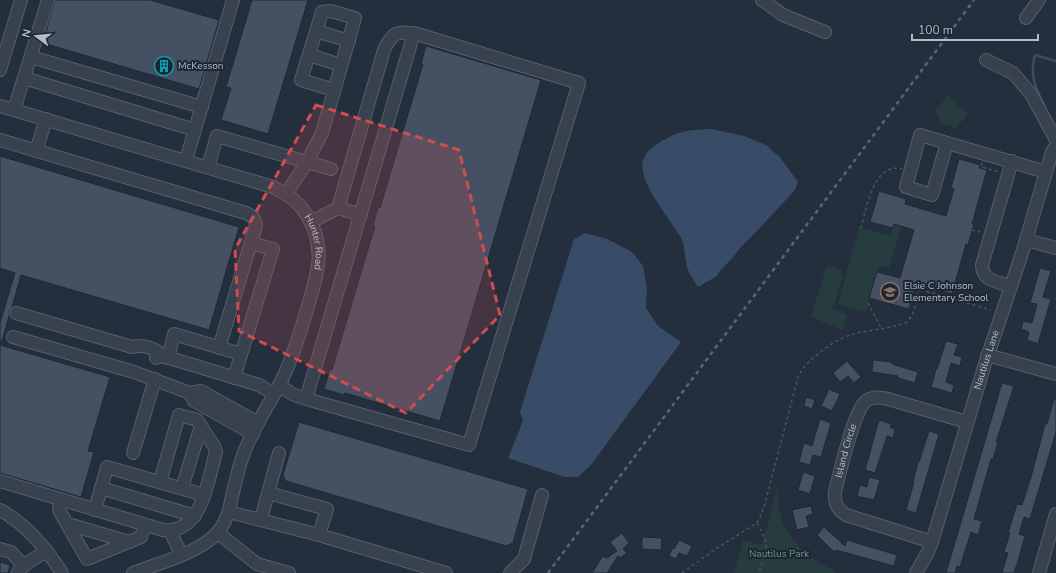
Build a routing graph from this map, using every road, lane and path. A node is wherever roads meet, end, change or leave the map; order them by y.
1 (20, 0) edge
2 (48, 0) edge
3 (233, 0) edge
4 (762, 0) edge
5 (1039, 0) edge
6 (1026, 18) dead end
7 (316, 31) junction
8 (825, 32) dead end
9 (414, 33) junction
10 (349, 41) junction
11 (309, 55) junction
12 (31, 57) junction
13 (986, 60) dead end
14 (341, 65) junction
15 (0, 67) edge
16 (24, 78) junction
17 (334, 90) junction
18 (0, 106) edge
19 (202, 107) junction
20 (14, 110) junction
21 (46, 119) junction
22 (195, 130) junction
23 (0, 140) edge
24 (1056, 140) edge
25 (947, 143) junction
26 (1056, 146) edge
27 (36, 151) junction
28 (186, 160) junction
29 (307, 162) junction
30 (1012, 162) junction
31 (208, 167) junction
32 (331, 169) dead end
33 (910, 171) junction
34 (1046, 172) junction
35 (286, 194) junction
36 (338, 208) junction
37 (361, 215) junction
38 (311, 222) junction
39 (861, 228) dead end
40 (972, 230) dead end
41 (985, 233) dead end
42 (1026, 240) junction
43 (251, 242) junction
44 (1056, 248) edge
45 (1011, 286) junction
46 (915, 288) dead end
47 (920, 290) junction
48 (868, 303) dead end
49 (992, 310) dead end
50 (16, 313) dead end
51 (882, 328) junction
52 (13, 337) dead end
53 (219, 348) junction
54 (241, 354) junction
55 (987, 355) junction
56 (165, 357) junction
57 (1056, 374) edge
58 (234, 378) junction
59 (155, 379) junction
60 (276, 390) junction
61 (306, 399) junction
62 (967, 422) junction
63 (201, 426) junction
64 (255, 428) junction
65 (133, 453) dead end
66 (279, 453) dead end
67 (0, 481) edge
68 (160, 482) junction
69 (101, 488) junction
70 (182, 488) junction
71 (268, 493) junction
72 (204, 495) junction
73 (542, 496) dead end
74 (60, 500) junction
75 (0, 510) edge
76 (95, 510) junction
77 (229, 512) junction
78 (1056, 514) edge
79 (195, 516) junction
80 (261, 519) junction
81 (757, 523) junction
82 (68, 524) junction
83 (145, 525) junction
84 (170, 531) junction
85 (218, 533) junction
86 (319, 535) junction
87 (129, 542) junction
88 (932, 542) junction
89 (0, 549) edge
90 (47, 551) junction
91 (182, 554) junction
92 (21, 569) edge
93 (62, 573) edge
94 (133, 573) edge
95 (289, 573) edge
96 (446, 573) edge
97 (510, 573) edge
98 (682, 573) edge
99 (759, 573) edge
100 (916, 573) edge
101 (1039, 573) edge

1 - 15 street
2 - 12 street
3 - 19 street
4 - 8 street
5 - 6 street
7 - 10 street
7 - 10 street
7 - 11 street
9 - 36 street
9 - 37 street
9 - 61 street
10 - 14 street
11 - 14 street
11 - 17 street
12 - 16 street
12 - 19 street
13 - 24 street
14 - 17 street
16 - 20 street
16 - 22 street
17 - 29 street
18 - 20 street, Hunter Road
19 - 22 street
20 - 21 street, Hunter Road
21 - 27 street
21 - 28 street, Hunter Road
22 - 28 street
23 - 27 street
25 - 30 street
25 - 33 street
25 - 33 street
26 - 34 street, Nautilus Lane
27 - 43 street
28 - 31 street, Hunter Road
29 - 31 street
29 - 32 street
29 - 35 street
30 - 34 street
30 - 45 street
31 - 35 street, Hunter Road
33 - 39 path
34 - 42 street, Nautilus Lane
35 - 38 street, Hunter Road
36 - 37 street
36 - 38 street
37 - 61 street
38 - 60 street, Hunter Road
40 - 41 path
42 - 44 street
42 - 45 street, Nautilus Lane
43 - 53 street
43 - 54 street
45 - 55 street, Nautilus Lane
46 - 47 path
47 - 49 path
47 - 51 path
48 - 51 path
50 - 56 street
51 - 81 path
52 - 59 street
53 - 54 street
53 - 56 street
54 - 58 street
55 - 57 street
55 - 62 street, Nautilus Lane
56 - 58 street
58 - 60 street
59 - 64 street
59 - 65 street
60 - 61 street
60 - 64 street, Hunter Road
62 - 88 street, Nautilus Lane
62 - 88 street, Island Circle
63 - 68 street
63 - 70 street
63 - 72 street
64 - 77 street, Hunter Road
66 - 71 street
67 - 74 street
68 - 69 street
68 - 70 street
69 - 76 street
69 - 79 street
70 - 72 street
71 - 80 street
71 - 86 street
72 - 79 street
73 - 97 street
74 - 76 street
74 - 82 street
75 - 90 street
76 - 83 street
77 - 80 street
77 - 85 street, Hunter Road
78 - 101 street
79 - 84 street
80 - 86 street
81 - 98 path
81 - 99 path
82 - 87 street
82 - 87 street
83 - 84 street
83 - 87 street
84 - 91 street
85 - 91 street, Hunter Road
85 - 95 street
86 - 96 street
88 - 100 street, Nautilus Lane
89 - 92 street
90 - 92 street
90 - 93 street
91 - 94 street, Hunter Road

